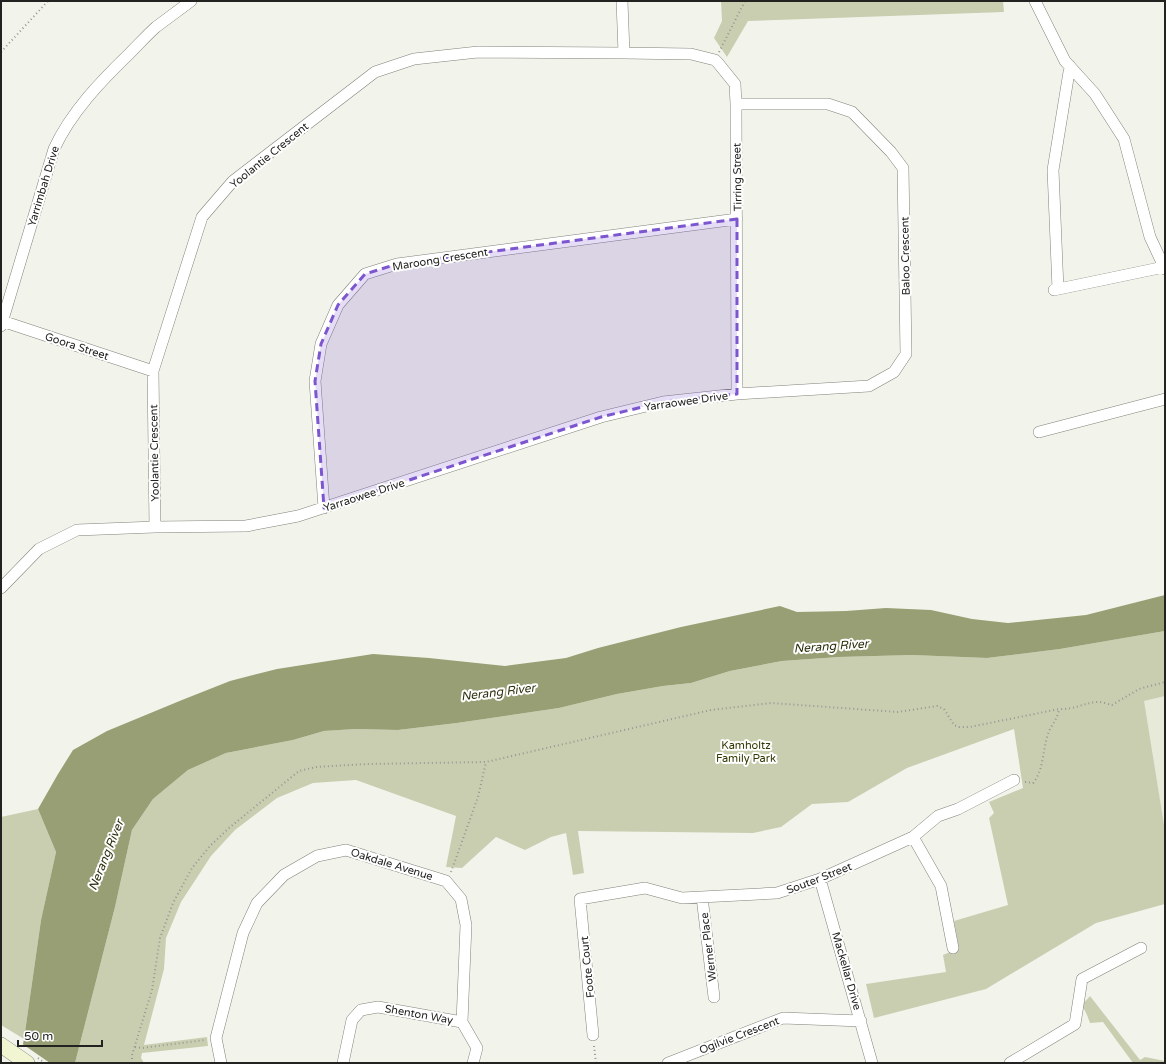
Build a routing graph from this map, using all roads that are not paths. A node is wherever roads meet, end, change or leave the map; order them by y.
1 (191, 1) edge
2 (622, 1) edge
3 (1035, 1) edge
4 (624, 53) junction
5 (1070, 66) junction
6 (736, 104) junction
7 (737, 219) junction
8 (1164, 268) edge
9 (2, 324) edge
10 (152, 372) junction
11 (737, 394) junction
12 (1165, 399) edge
13 (1039, 432) dead end
14 (324, 508) junction
15 (155, 527) junction
16 (1, 588) edge
17 (1014, 780) road end
18 (914, 837) junction
19 (820, 879) junction
20 (702, 897) junction
21 (580, 899) joint
22 (953, 948) dead end
23 (1141, 948) dead end
24 (714, 997) dead end
25 (462, 1022) junction
26 (861, 1022) junction
27 (593, 1035) road end
28 (1, 1045) edge
29 (27, 1063) edge
30 (221, 1063) edge
31 (343, 1063) edge
32 (473, 1063) edge
33 (668, 1063) edge
34 (872, 1063) edge
35 (1010, 1063) edge

1 - 9 street, Yarrimbah Drive
2 - 4 street
3 - 5 street
4 - 6 street, Tirring Street
4 - 10 street, Yoolantie Crescent
5 - 8 street
5 - 8 street
6 - 7 street, Tirring Street
6 - 11 street, Baloo Crescent
7 - 11 street, Tirring Street
7 - 14 street, Maroong Crescent
9 - 10 street, Goora Street
10 - 15 street, Yoolantie Crescent
11 - 14 street, Yarraowee Drive
12 - 13 street
14 - 15 street, Yarraowee Drive
15 - 16 street, Yarraowee Drive
17 - 18 street, Souter Street
18 - 19 street, Souter Street
18 - 22 street
19 - 20 street, Souter Street
19 - 26 street, Mackellar Drive
20 - 21 street, Souter Street
20 - 24 street, Werner Place
21 - 27 street, Foote Court
23 - 35 street
25 - 30 street, Oakdale Avenue
25 - 31 street, Shenton Way
25 - 32 street
26 - 33 street, Ogilvie Crescent
26 - 34 street, Mackellar Drive
28 - 29 main road

